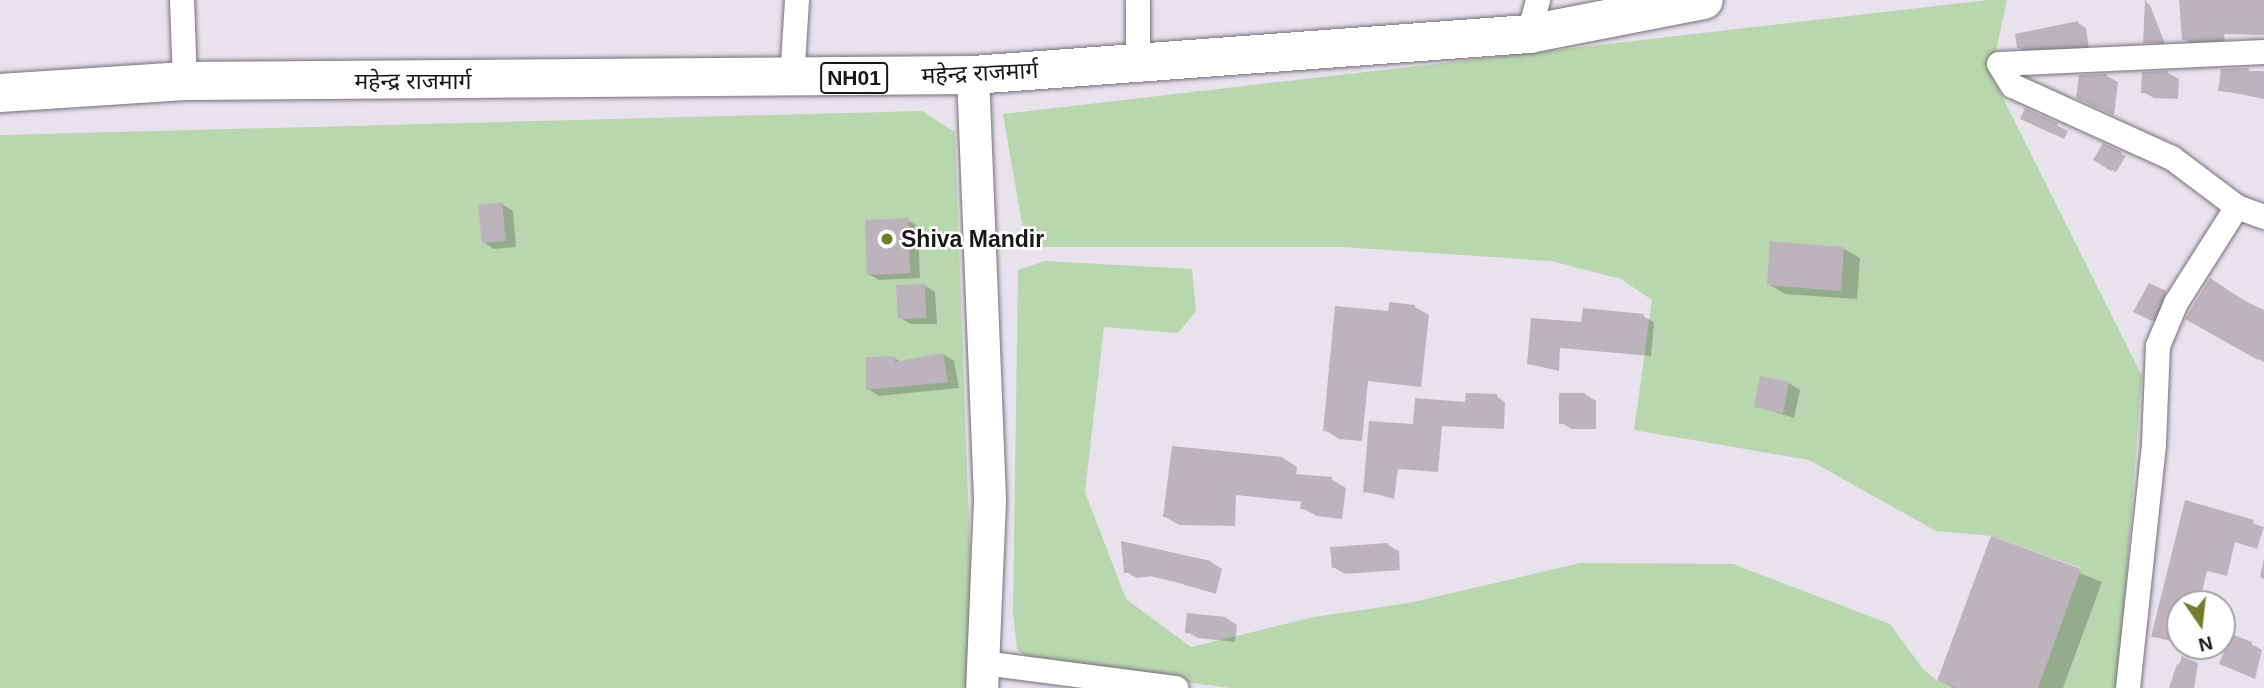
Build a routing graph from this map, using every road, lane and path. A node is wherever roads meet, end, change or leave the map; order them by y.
1 (182, 0) edge
2 (797, 0) edge
3 (1138, 0) edge
4 (1704, 0) edge
5 (1533, 17) edge
6 (2264, 52) edge
7 (1138, 63) junction
8 (973, 75) junction
9 (792, 80) junction
10 (185, 81) junction
11 (0, 93) edge
12 (2237, 207) junction
13 (2264, 217) edge
14 (983, 675) edge
15 (1176, 688) edge
16 (2128, 688) edge

1 - 10 street
2 - 9 street
3 - 7 street
4 - 5 highway, महेन्द्र राजमार्ग / NH01
5 - 7 highway, महेन्द्र राजमार्ग / NH01
6 - 12 street
7 - 8 highway, महेन्द्र राजमार्ग / NH01
8 - 9 highway, महेन्द्र राजमार्ग / NH01
8 - 14 street
9 - 10 highway, महेन्द्र राजमार्ग / NH01
10 - 11 highway, महेन्द्र राजमार्ग / NH01
12 - 13 street
12 - 16 street
14 - 15 street

